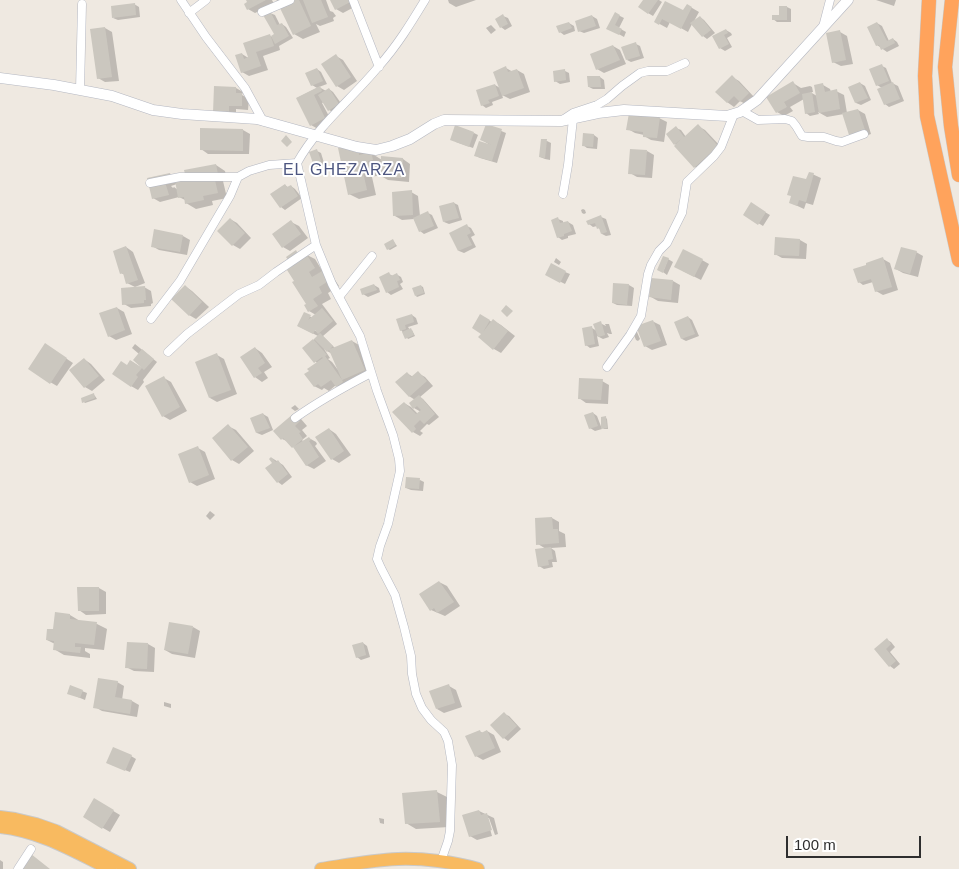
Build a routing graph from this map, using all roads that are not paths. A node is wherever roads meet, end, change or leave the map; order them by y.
1 (181, 0) edge
2 (206, 0) edge
3 (290, 0) edge
4 (353, 0) edge
5 (425, 0) edge
6 (830, 0) edge
7 (848, 0) edge
8 (929, 0) edge
9 (952, 0) edge
10 (82, 4) dead end
11 (262, 12) dead end
12 (190, 13) junction
13 (822, 28) junction
14 (685, 63) dead end
15 (379, 67) junction
16 (0, 78) edge
17 (80, 90) junction
18 (738, 112) junction
19 (572, 118) junction
20 (263, 121) junction
21 (561, 121) junction
22 (864, 134) dead end
23 (314, 136) junction
24 (297, 163) junction
25 (959, 175) edge
26 (238, 177) junction
27 (150, 183) dead end
28 (563, 194) dead end
29 (316, 245) junction
30 (372, 256) dead end
31 (959, 260) edge
32 (339, 297) junction
33 (151, 319) dead end
34 (168, 352) dead end
35 (607, 367) dead end
36 (371, 373) junction
37 (295, 418) dead end
38 (0, 817) edge
39 (0, 827) edge
40 (31, 849) dead end
41 (441, 861) junction
42 (18, 869) edge
43 (110, 869) edge
44 (130, 869) edge
45 (321, 869) edge
46 (478, 869) edge

1 - 12 street
2 - 12 street
3 - 11 street
4 - 15 street
5 - 15 street
6 - 13 street
7 - 13 street
8 - 31 highway
9 - 25 highway
10 - 17 street
12 - 20 street
13 - 18 street
14 - 21 street
15 - 23 street
16 - 17 street
17 - 20 street
18 - 19 street
18 - 22 street
18 - 35 street
19 - 21 street
19 - 28 street
20 - 23 street
21 - 23 street
23 - 24 street
24 - 26 street
24 - 29 street
26 - 27 street
26 - 33 street
29 - 32 street
29 - 34 street
30 - 32 street
32 - 36 street
36 - 37 street
36 - 41 street
38 - 44 highway
39 - 43 highway
40 - 42 street
41 - 45 highway
41 - 46 highway

